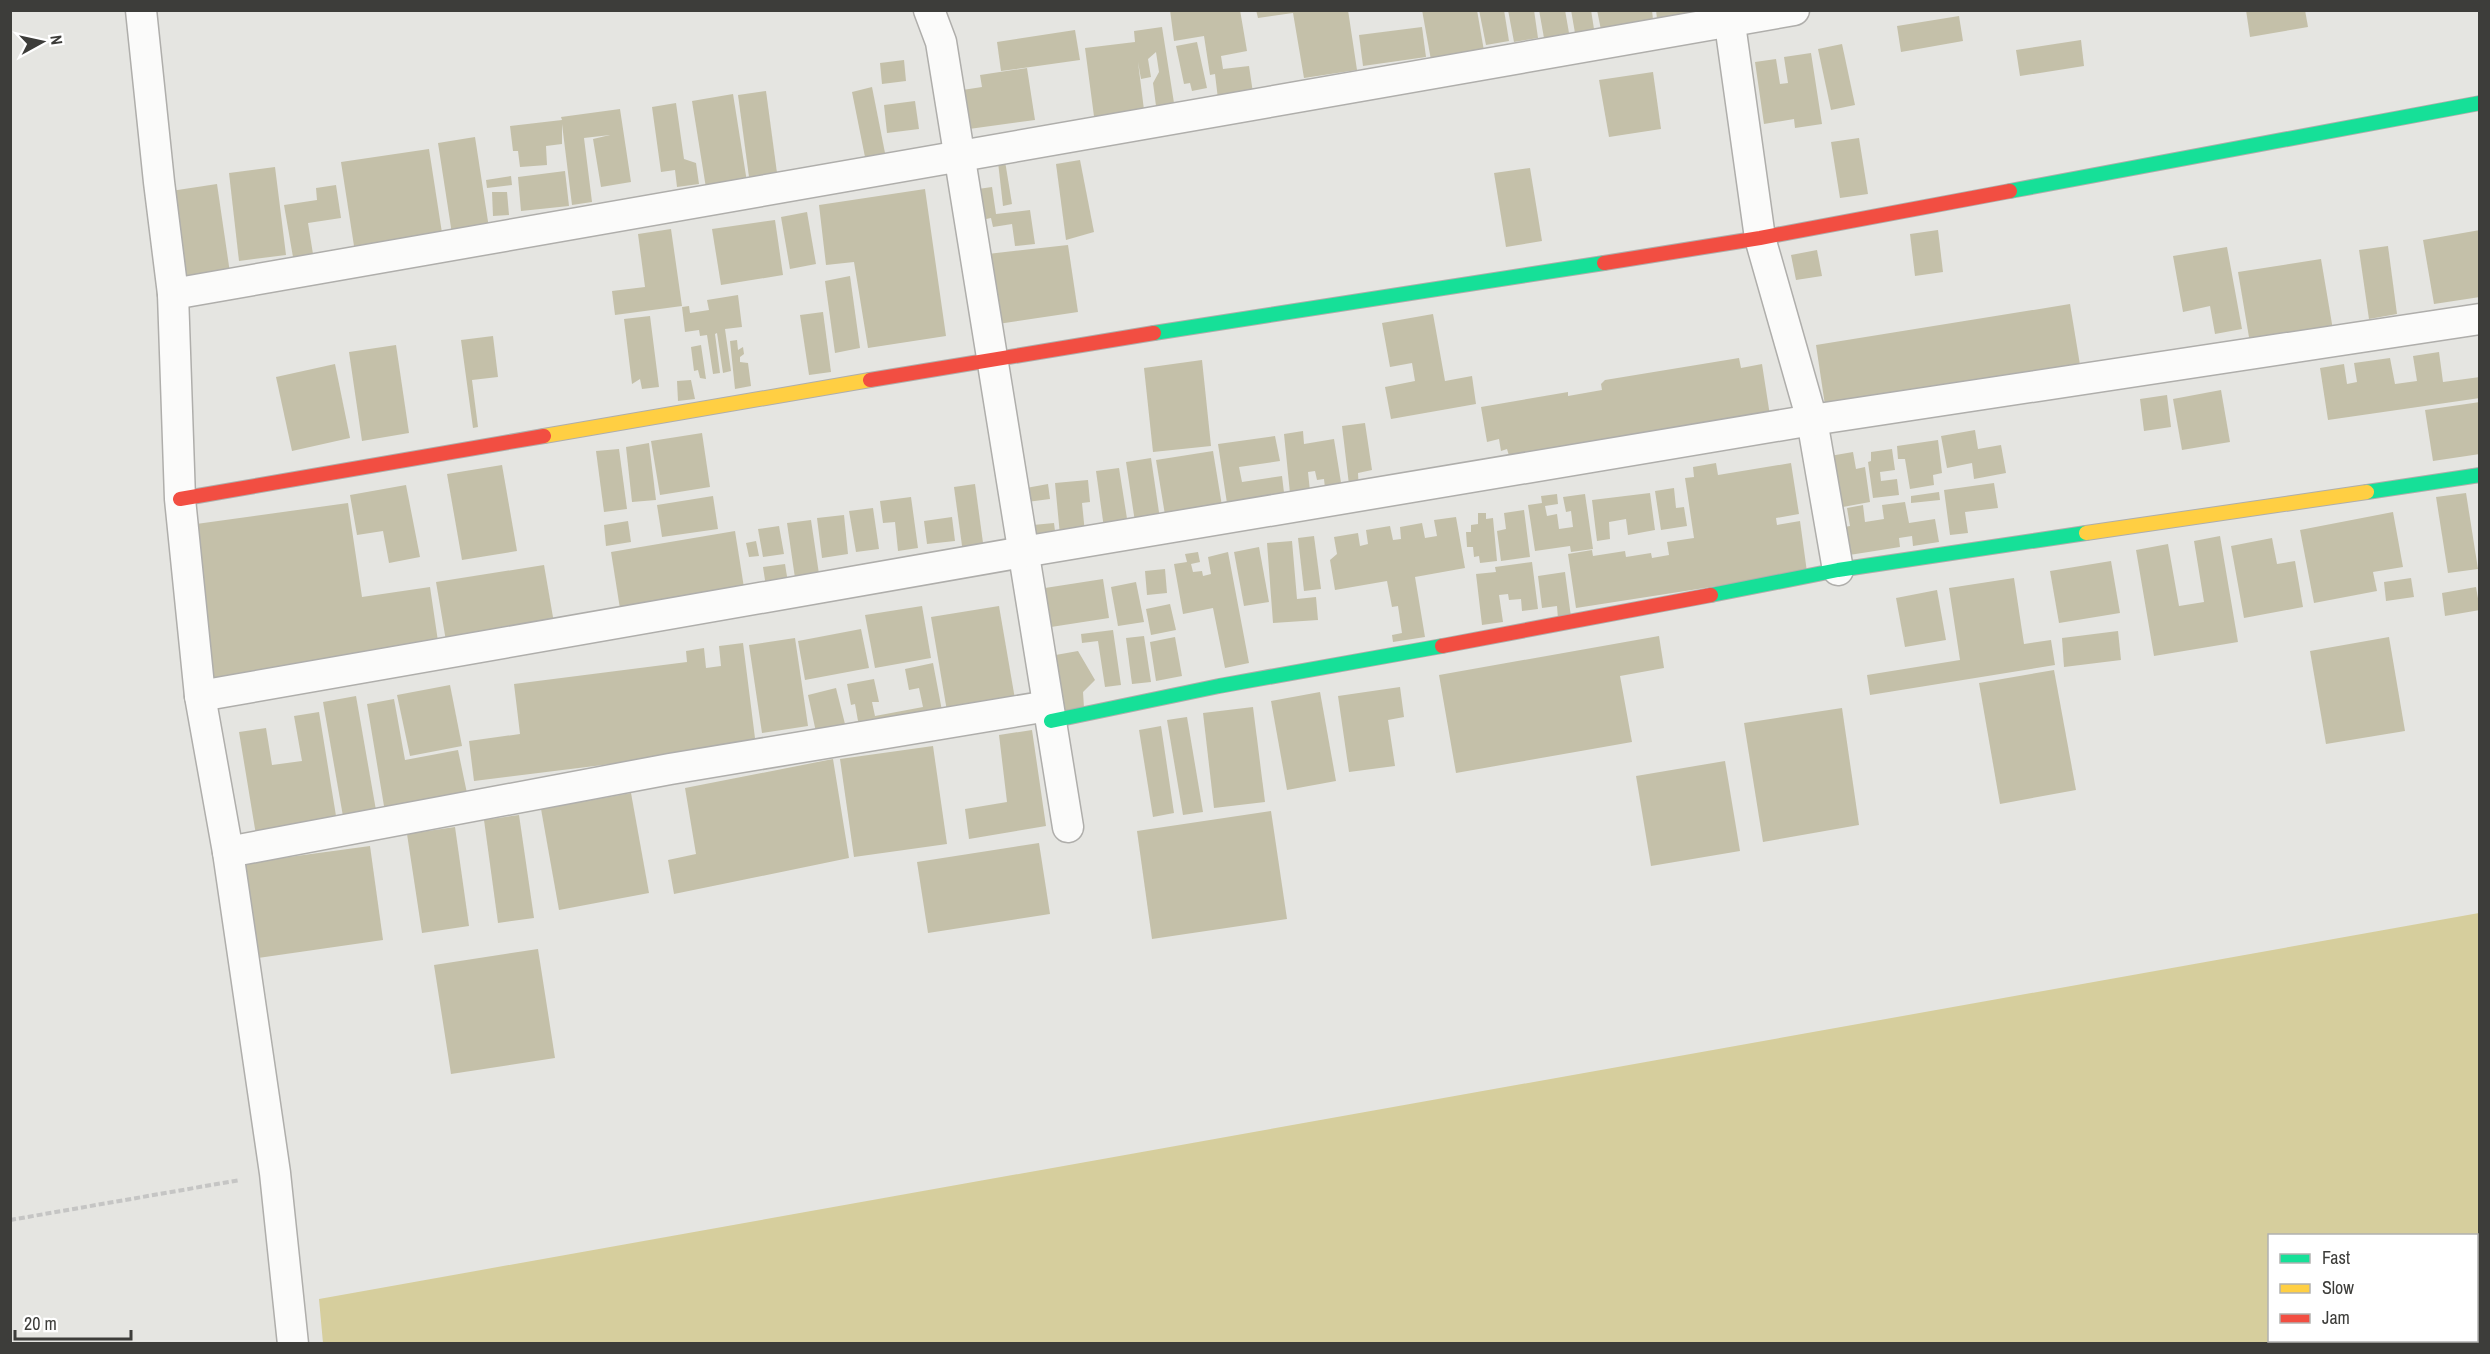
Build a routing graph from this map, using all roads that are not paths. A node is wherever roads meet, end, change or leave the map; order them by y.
1 (141, 10) edge
2 (929, 10) edge
3 (1794, 10) edge
4 (1729, 16) edge
5 (2480, 103) edge
6 (960, 158) junction
7 (1760, 238) junction
8 (173, 294) junction
9 (2480, 319) edge
10 (991, 359) junction
11 (1812, 420) junction
12 (2480, 475) edge
13 (180, 499) junction
14 (1023, 552) junction
15 (1838, 570) junction
16 (200, 696) junction
17 (1050, 714) junction
18 (1068, 827) dead end
19 (228, 852) junction
20 (293, 1344) edge

1 - 8 street
2 - 6 street
3 - 4 street
4 - 6 street
4 - 7 street
5 - 7 street
6 - 8 street
6 - 10 street
7 - 10 street
7 - 11 street
8 - 13 street
9 - 11 street
10 - 13 street
10 - 14 street
11 - 14 street
11 - 15 street
12 - 15 street
13 - 16 street
14 - 16 street
14 - 17 street
15 - 17 street
16 - 19 street
17 - 18 street
17 - 19 street
19 - 20 street

